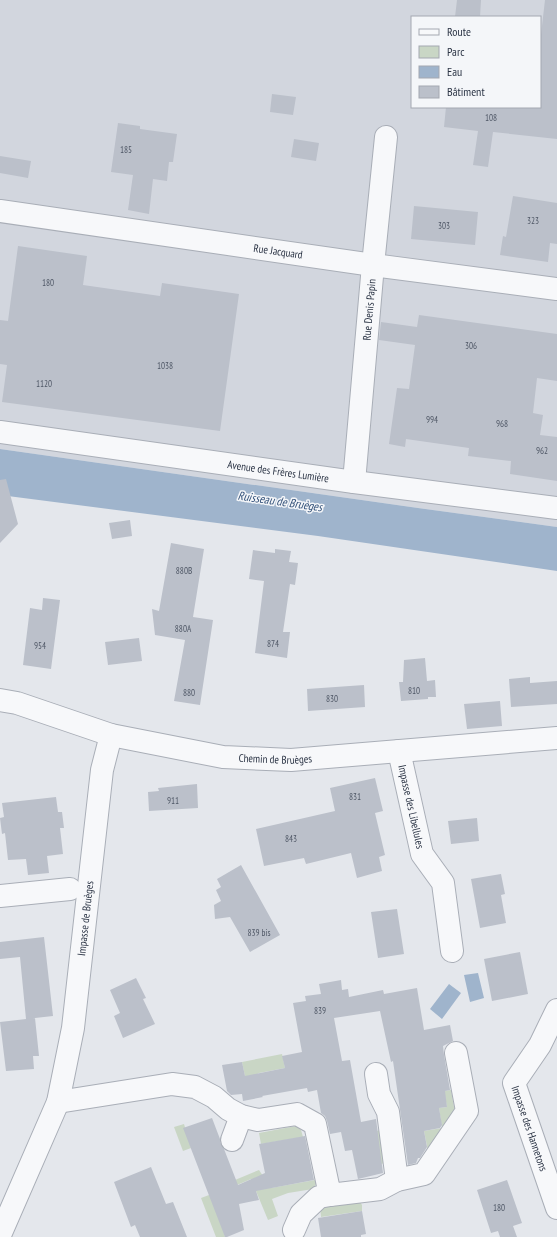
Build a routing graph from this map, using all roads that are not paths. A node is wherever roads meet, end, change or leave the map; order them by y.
1 (386, 137) dead end
2 (0, 211) edge
3 (373, 265) junction
4 (557, 288) edge
5 (0, 432) edge
6 (354, 482) junction
7 (557, 508) edge
8 (0, 700) edge
9 (111, 735) junction
10 (557, 738) edge
11 (398, 751) junction
12 (70, 889) dead end
13 (0, 896) edge
14 (452, 951) dead end
15 (557, 1010) edge
16 (456, 1053) dead end
17 (376, 1074) dead end
18 (58, 1102) junction
19 (241, 1116) junction
20 (232, 1140) dead end
21 (397, 1180) junction
22 (330, 1195) junction
23 (557, 1208) edge
24 (294, 1230) dead end
25 (0, 1235) edge

1 - 3 street, Rue Denis Papin
2 - 3 street, Rue Jacquard
3 - 4 street, Rue Jacquard
3 - 6 street, Rue Denis Papin
5 - 6 street, Avenue des Frères Lumière
6 - 7 street, Avenue des Frères Lumière
8 - 9 street, Chemin de Bruèges
9 - 11 street, Chemin de Bruèges
9 - 18 street, Impasse de Bruèges
10 - 11 street, Chemin de Bruèges
11 - 14 street, Impasse des Libellules
12 - 13 street
15 - 23 street, Impasse des Hannetons
16 - 21 street
17 - 21 street
18 - 19 street
18 - 25 street, Impasse de Bruèges
19 - 20 street
19 - 22 street
21 - 22 street
22 - 24 street

